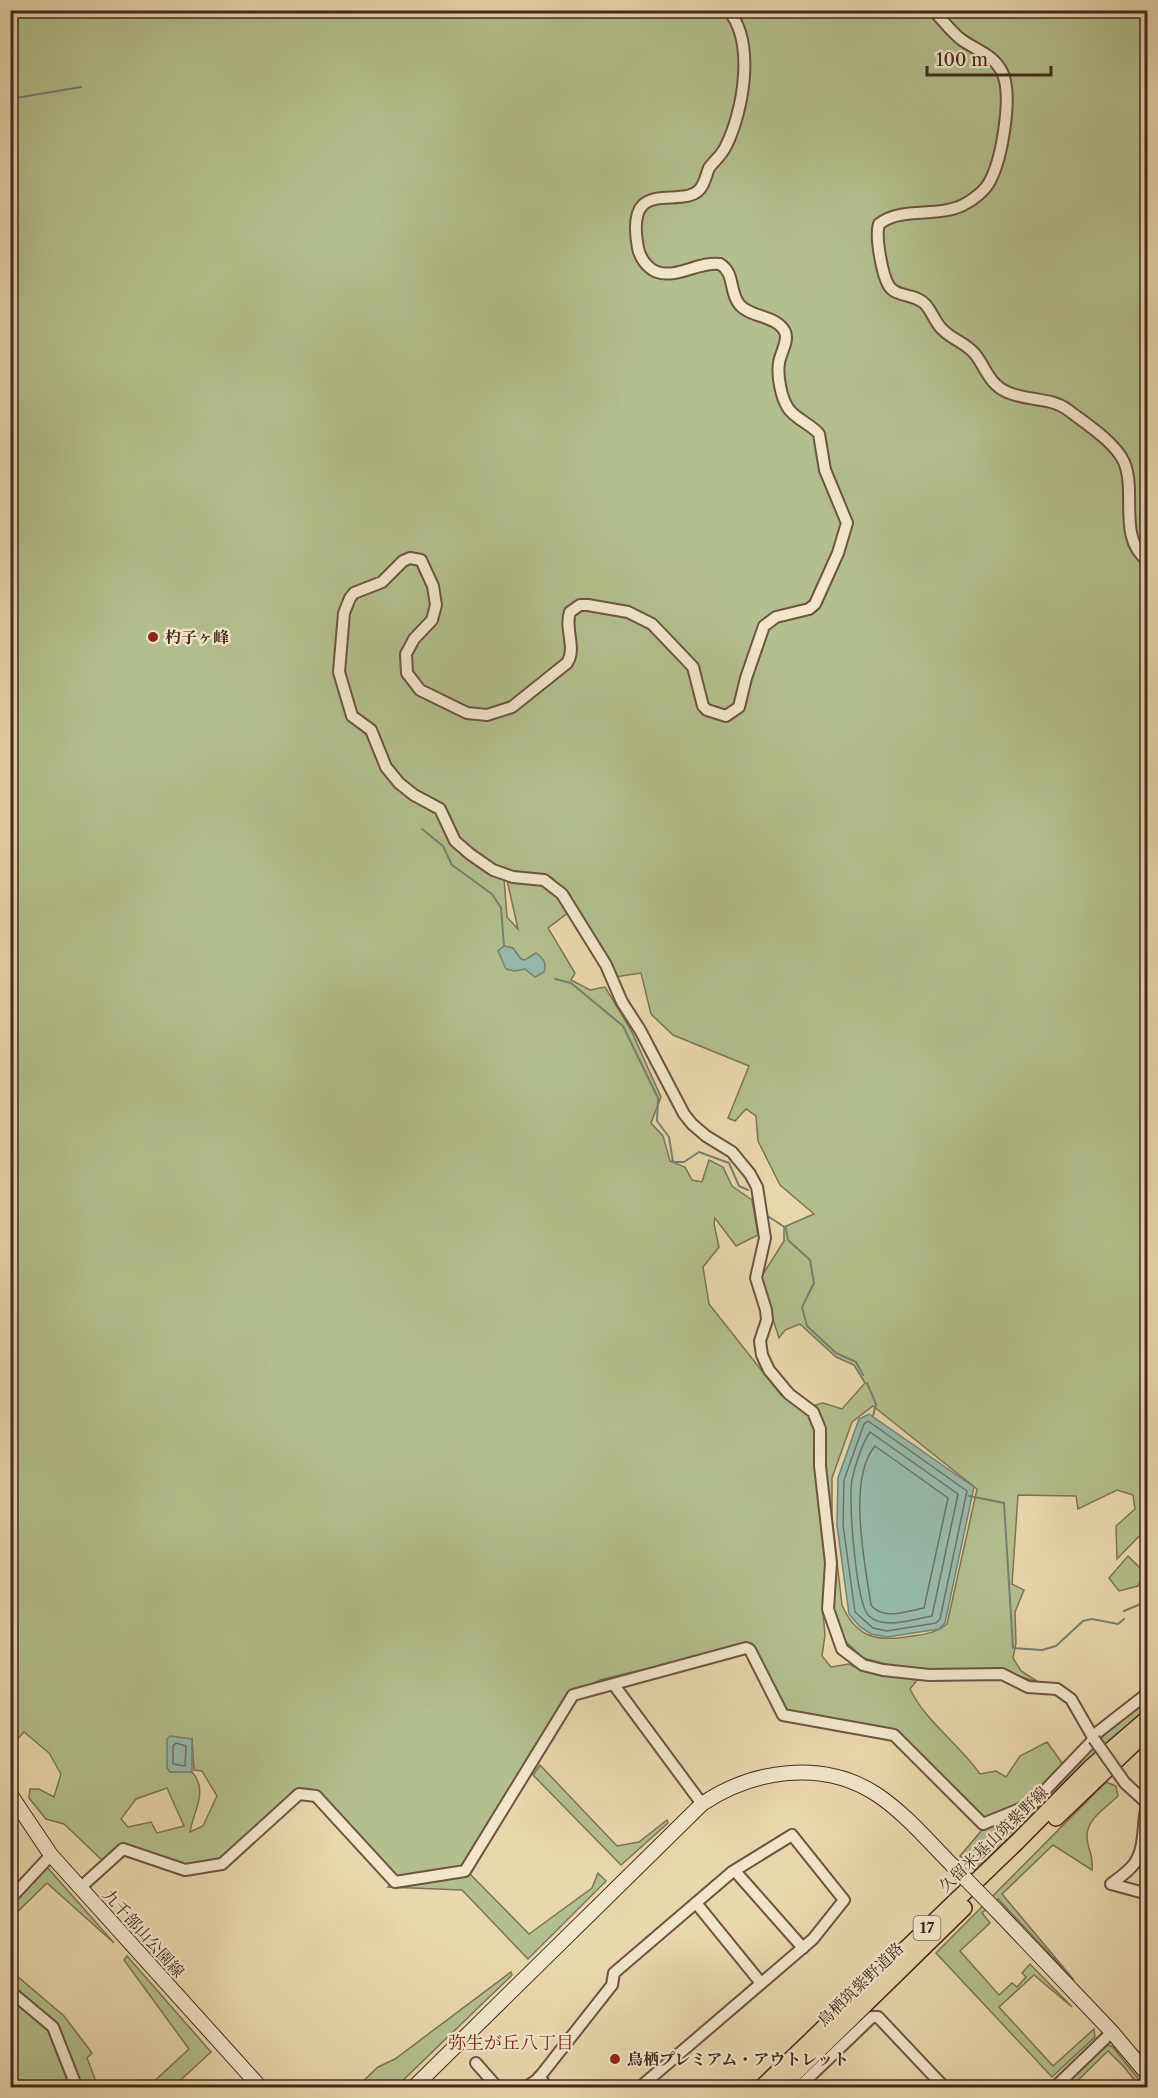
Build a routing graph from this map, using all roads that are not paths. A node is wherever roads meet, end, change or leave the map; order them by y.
1 (728, 10) edge
2 (933, 10) edge
3 (1148, 561) edge
4 (614, 1685) junction
5 (1148, 1693) edge
6 (1148, 1718) edge
7 (1148, 1731) edge
8 (1094, 1739) junction
9 (10, 1794) edge
10 (1147, 1803) edge
11 (702, 1804) junction
12 (51, 1855) junction
13 (735, 1871) junction
14 (81, 1887) junction
15 (1148, 1894) edge
16 (10, 1899) edge
17 (696, 1903) junction
18 (802, 1948) junction
19 (761, 1983) junction
20 (10, 1991) edge
21 (1112, 2032) junction
22 (476, 2063) dead end
23 (1148, 2075) edge
24 (539, 2077) junction
25 (77, 2088) edge
26 (261, 2088) edge
27 (413, 2088) edge
28 (498, 2088) edge
29 (525, 2088) edge
30 (548, 2088) edge
31 (639, 2088) edge
32 (761, 2088) edge
33 (780, 2088) edge
34 (798, 2088) edge
35 (945, 2088) edge
36 (1054, 2088) edge

1 - 8 street
2 - 3 street
4 - 8 street
4 - 11 street
4 - 14 street
5 - 8 street
6 - 32 main road, 久留米基山筑紫野線 / 17
7 - 33 main road, 鳥栖筑紫野道路 / 17
8 - 10 street, bridge
9 - 12 street, 九千部山公園線
10 - 15 street
11 - 21 street, bridge
11 - 27 street
12 - 14 street, 九千部山公園線
12 - 16 street
13 - 17 street
13 - 18 street
13 - 18 street
14 - 26 street, 九千部山公園線
17 - 19 street
17 - 24 street
18 - 19 street
19 - 31 street
20 - 25 street
21 - 23 street
21 - 36 street
22 - 28 street
24 - 29 street
24 - 30 street
34 - 35 street

